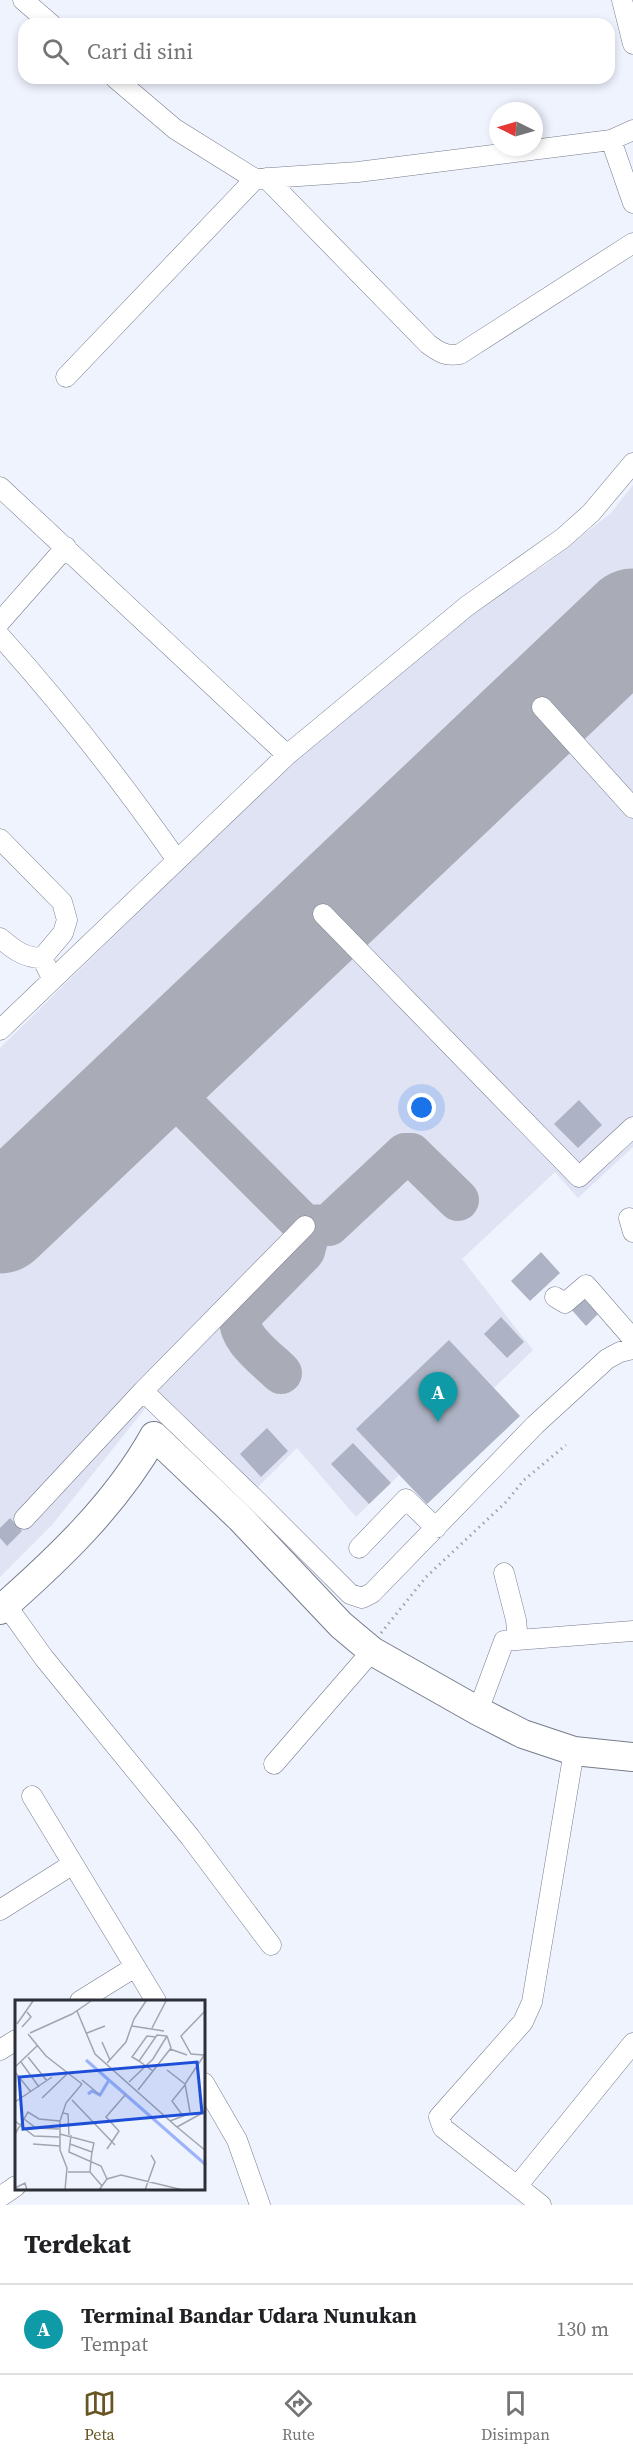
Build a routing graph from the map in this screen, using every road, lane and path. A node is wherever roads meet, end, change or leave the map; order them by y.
1 (23, 0) edge
2 (622, 0) edge
3 (44, 18) edge
4 (633, 44) edge
5 (122, 84) edge
6 (633, 129) edge
7 (611, 140) junction
8 (260, 179) junction
9 (633, 203) edge
10 (633, 243) edge
11 (66, 377) dead end
12 (633, 463) edge
13 (0, 487) edge
14 (66, 547) junction
15 (0, 622) edge
16 (0, 636) edge
17 (542, 706) dead end
18 (287, 755) junction
19 (633, 808) edge
20 (0, 839) edge
21 (177, 860) junction
22 (323, 914) dead end
23 (0, 938) edge
24 (42, 958) junction
25 (52, 978) junction
26 (0, 1030) edge
27 (633, 1127) edge
28 (305, 1226) dead end
29 (555, 1297) dead end
30 (633, 1339) edge
31 (633, 1349) edge
32 (143, 1391) junction
33 (566, 1445) dead end
34 (249, 1509) junction
35 (24, 1519) dead end
36 (436, 1528) junction
37 (359, 1548) dead end
38 (504, 1573) dead end
39 (2, 1600) edge
40 (633, 1631) edge
41 (518, 1640) junction
42 (370, 1650) junction
43 (478, 1711) junction
44 (574, 1751) junction
45 (633, 1757) edge
46 (274, 1764) dead end
47 (32, 1796) dead end
48 (73, 1864) junction
49 (0, 1910) edge
50 (271, 1945) dead end
51 (135, 1967) junction
52 (82, 2000) edge
53 (155, 2000) edge
54 (15, 2041) edge
55 (633, 2043) edge
56 (0, 2050) edge
57 (206, 2086) edge
58 (519, 2185) junction
59 (15, 2187) edge
60 (0, 2197) edge
61 (260, 2205) edge
62 (541, 2205) edge

1 - 3 street
2 - 4 street
5 - 8 street
6 - 7 street
7 - 8 street
7 - 9 street
8 - 10 street
8 - 11 street
12 - 18 street
13 - 14 street
14 - 15 street
14 - 18 street
16 - 21 street
17 - 19 street
18 - 21 street
20 - 24 street
21 - 25 street
22 - 27 street
23 - 24 street
24 - 25 street
25 - 26 street
28 - 32 street
29 - 30 street
31 - 36 street
32 - 34 street
32 - 35 street
33 - 42 path
34 - 36 street
34 - 39 highway
34 - 42 highway
36 - 37 street
38 - 41 street
39 - 50 street
40 - 41 street
41 - 43 street
42 - 43 highway
42 - 46 street
43 - 44 highway
44 - 45 highway
44 - 58 street
47 - 48 street
48 - 49 street
48 - 51 street
51 - 52 street
51 - 53 street
54 - 56 street
55 - 58 street
57 - 61 street
58 - 62 street
59 - 60 street

